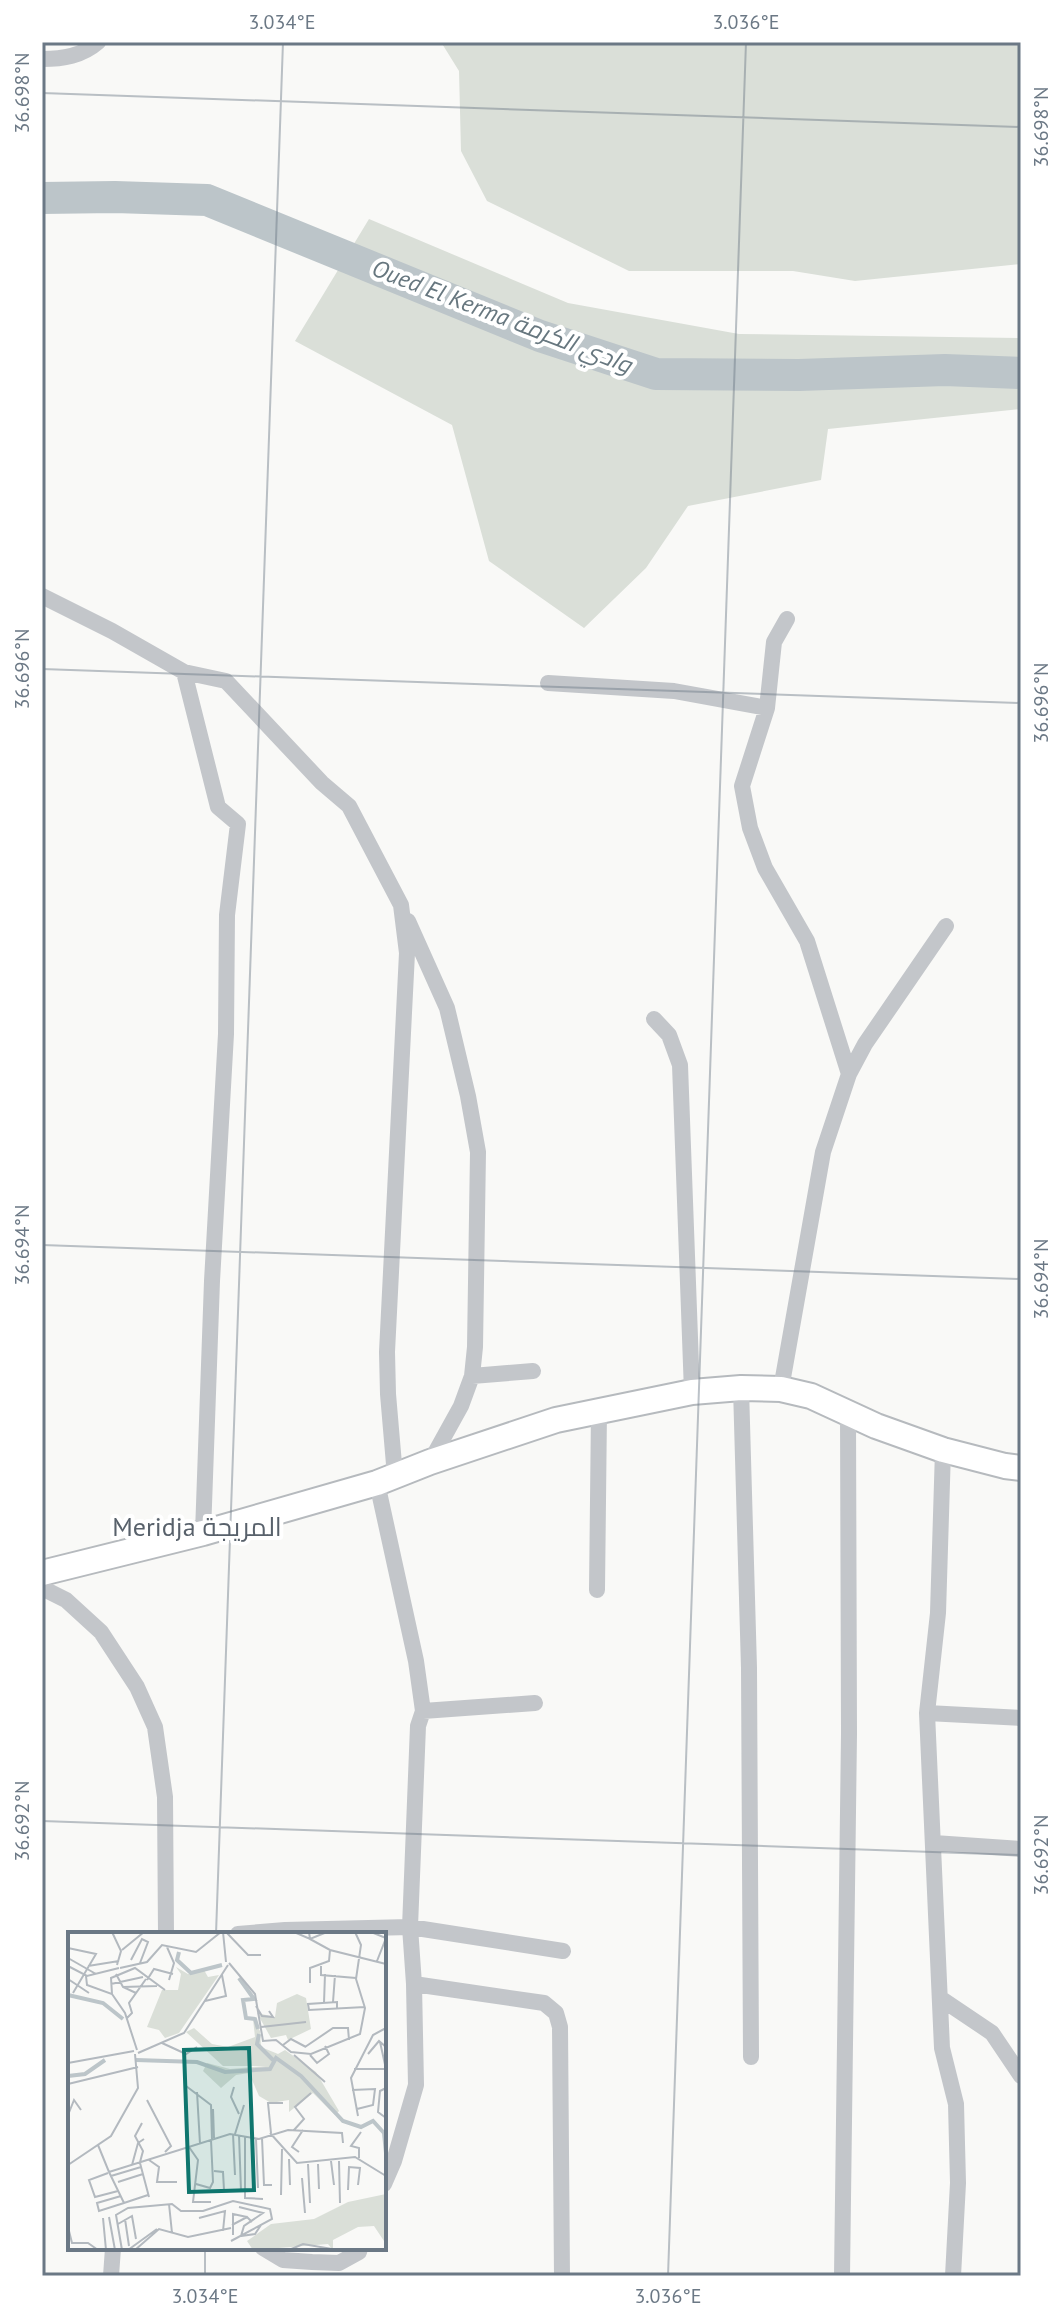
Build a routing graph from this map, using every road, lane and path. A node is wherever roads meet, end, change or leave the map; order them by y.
1 (98, 42) edge
2 (42, 59) edge
3 (42, 596) edge
4 (787, 619) dead end
5 (184, 672) junction
6 (548, 683) dead end
7 (767, 708) junction
8 (401, 905) junction
9 (946, 926) dead end
10 (654, 1019) dead end
11 (849, 1074) junction
12 (533, 1371) dead end
13 (472, 1376) junction
14 (741, 1388) junction
15 (781, 1389) junction
16 (692, 1392) junction
17 (599, 1411) junction
18 (848, 1414) junction
19 (943, 1450) junction
20 (430, 1462) junction
21 (1021, 1468) edge
22 (386, 1479) junction
23 (203, 1533) junction
24 (42, 1573) edge
25 (42, 1588) edge
26 (597, 1590) dead end
27 (535, 1703) dead end
28 (423, 1711) junction
29 (927, 1713) junction
30 (1021, 1718) edge
31 (934, 1843) junction
32 (1021, 1849) edge
33 (410, 1927) junction
34 (166, 1932) edge
35 (262, 1932) edge
36 (563, 1951) dead end
37 (414, 1984) junction
38 (940, 1998) junction
39 (751, 2057) dead end
40 (1021, 2076) edge
41 (386, 2179) edge
42 (113, 2250) edge
43 (266, 2250) edge
44 (360, 2250) edge
45 (111, 2276) edge
46 (562, 2276) edge
47 (842, 2276) edge
48 (953, 2276) edge

1 - 2 street
3 - 5 street
4 - 7 street
5 - 8 street
5 - 23 street
6 - 7 street
7 - 11 street
8 - 13 street
8 - 22 street
9 - 11 street
10 - 16 street
11 - 15 street
12 - 13 street
13 - 20 street
14 - 15 street
14 - 16 street
14 - 39 street
15 - 18 street
16 - 17 street
17 - 20 street
17 - 26 street
18 - 19 street
18 - 47 street
19 - 21 street
19 - 29 street
20 - 22 street
22 - 23 street
22 - 28 street
23 - 24 street
25 - 34 street
27 - 28 street
28 - 33 street
29 - 30 street
29 - 31 street
31 - 32 street
31 - 38 street
33 - 35 street
33 - 36 street
33 - 37 street
37 - 41 street
37 - 46 street
38 - 40 street
38 - 48 street
42 - 45 street
43 - 44 street

